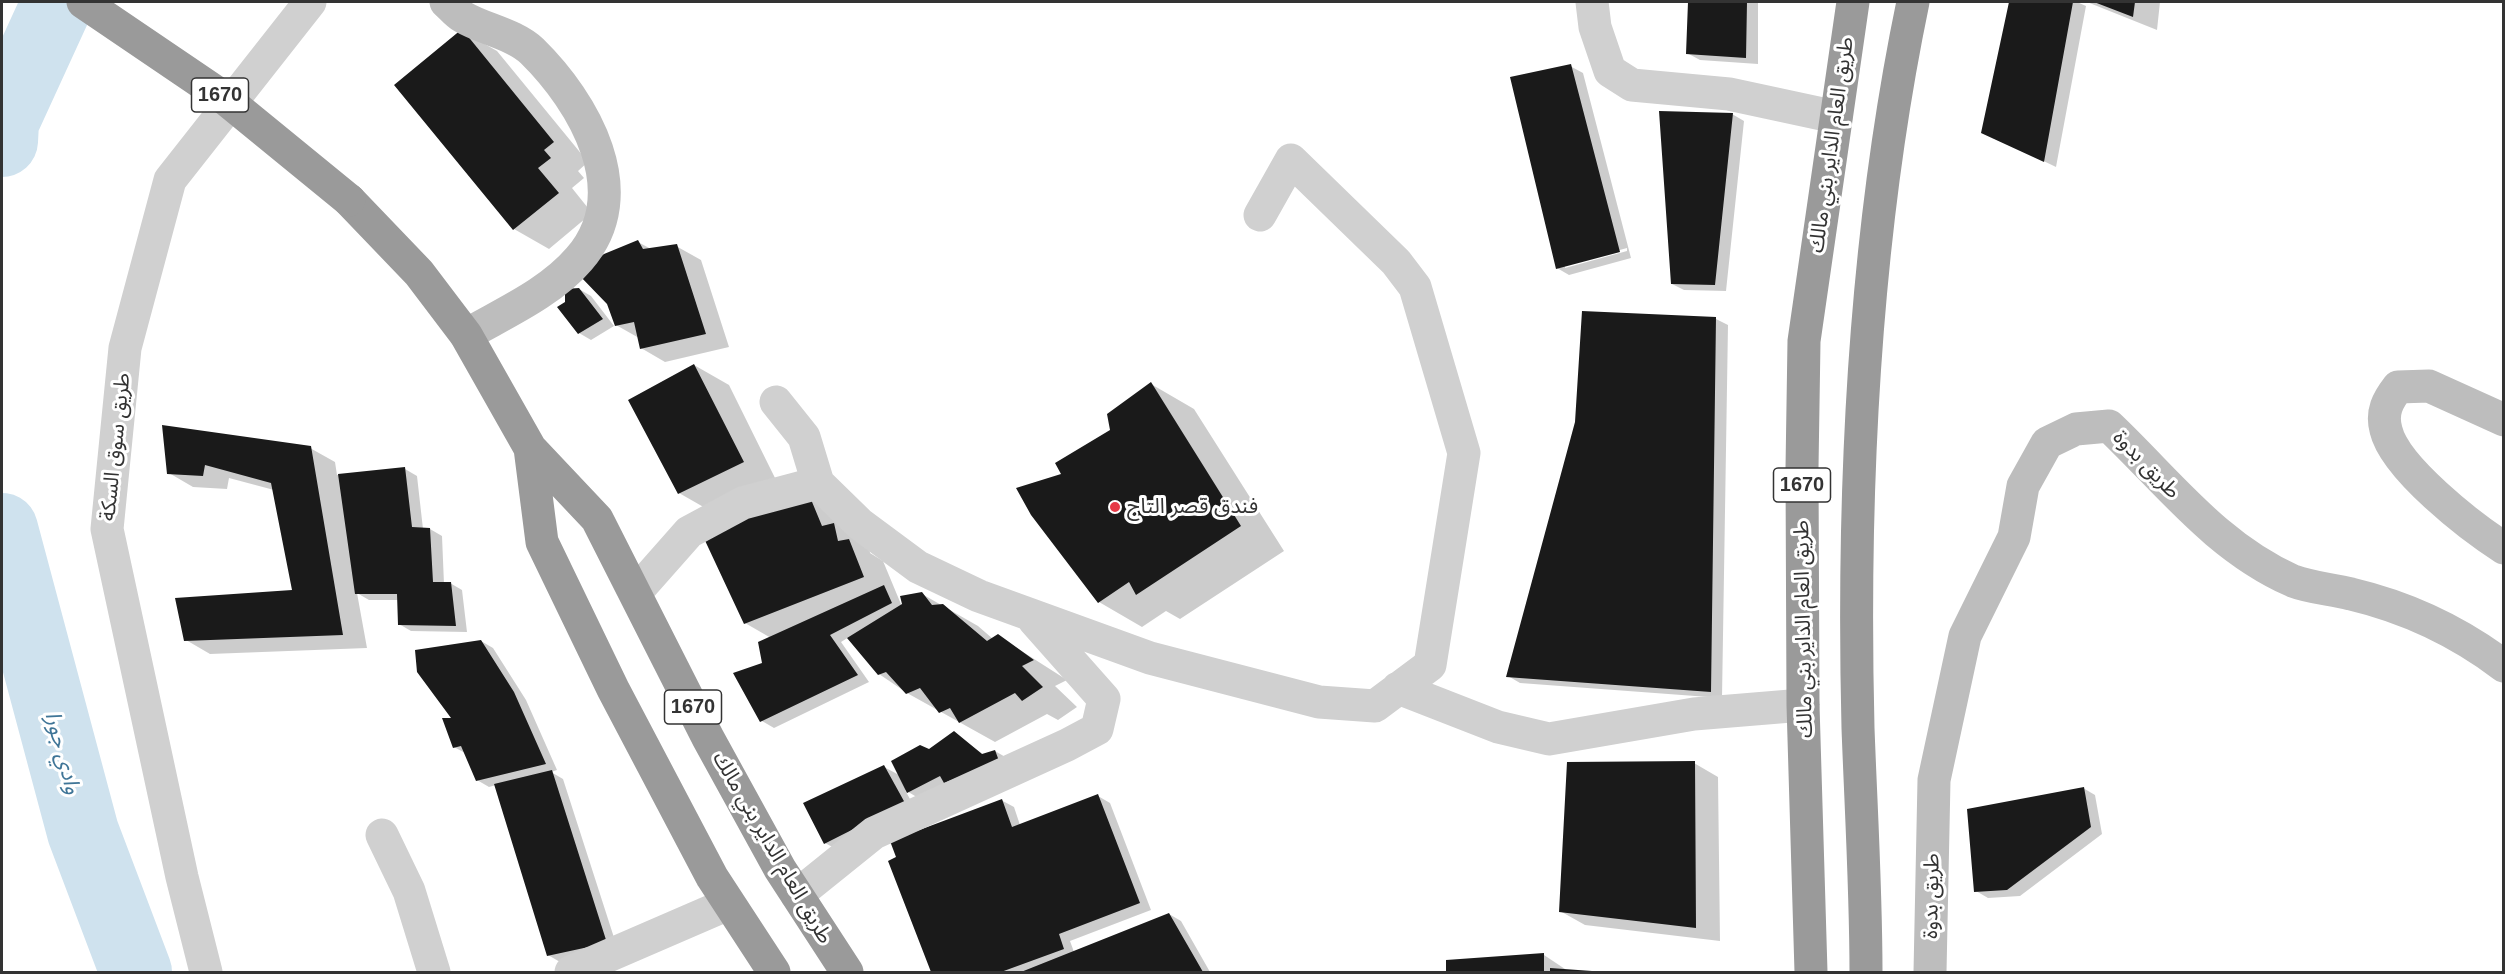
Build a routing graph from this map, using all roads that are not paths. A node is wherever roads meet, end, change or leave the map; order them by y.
1 (83, 2) edge
2 (310, 2) edge
3 (446, 2) edge
4 (1592, 2) edge
5 (1854, 2) edge
6 (1913, 2) edge
7 (1836, 117) junction
8 (1260, 215) dead end
9 (466, 335) junction
10 (776, 402) dead end
11 (2504, 420) edge
12 (530, 448) junction
13 (818, 483) junction
14 (2504, 548) edge
15 (636, 592) junction
16 (1030, 616) junction
17 (2504, 666) edge
18 (1398, 688) junction
19 (1803, 705) junction
20 (382, 835) dead end
21 (797, 895) junction
22 (728, 904) junction
23 (206, 972) edge
24 (434, 972) edge
25 (571, 972) edge
26 (774, 972) edge
27 (848, 972) edge
28 (1811, 972) edge
29 (1866, 972) edge
30 (1930, 972) edge

1 - 9 highway, طريق العام الداير بني مالك / 1670, bridge
2 - 23 street, طريق سوق السكة
3 - 9 street
4 - 7 street
5 - 7 highway, طريق العام الداير بني مالك / 1670
6 - 29 highway, 1670
7 - 19 highway, طريق العام الداير بني مالك / 1670
8 - 18 street
9 - 12 highway, طريق العام الداير بني مالك
10 - 13 street
11 - 14 street
12 - 15 highway, طريق العام الداير بني مالك / 1670
12 - 22 highway, طريق العام الداير بني مالك / 1670
13 - 15 street
13 - 16 street
15 - 21 highway, طريق العام الداير بني مالك / 1670
16 - 18 street
16 - 21 street
17 - 30 street, طريق بدوة
18 - 19 street
19 - 28 highway, طريق العام الداير بني مالك / 1670
20 - 24 street
21 - 27 highway, طريق العام الداير بني مالك / 1670
22 - 25 street
22 - 26 highway, طريق العام الداير بني مالك / 1670

